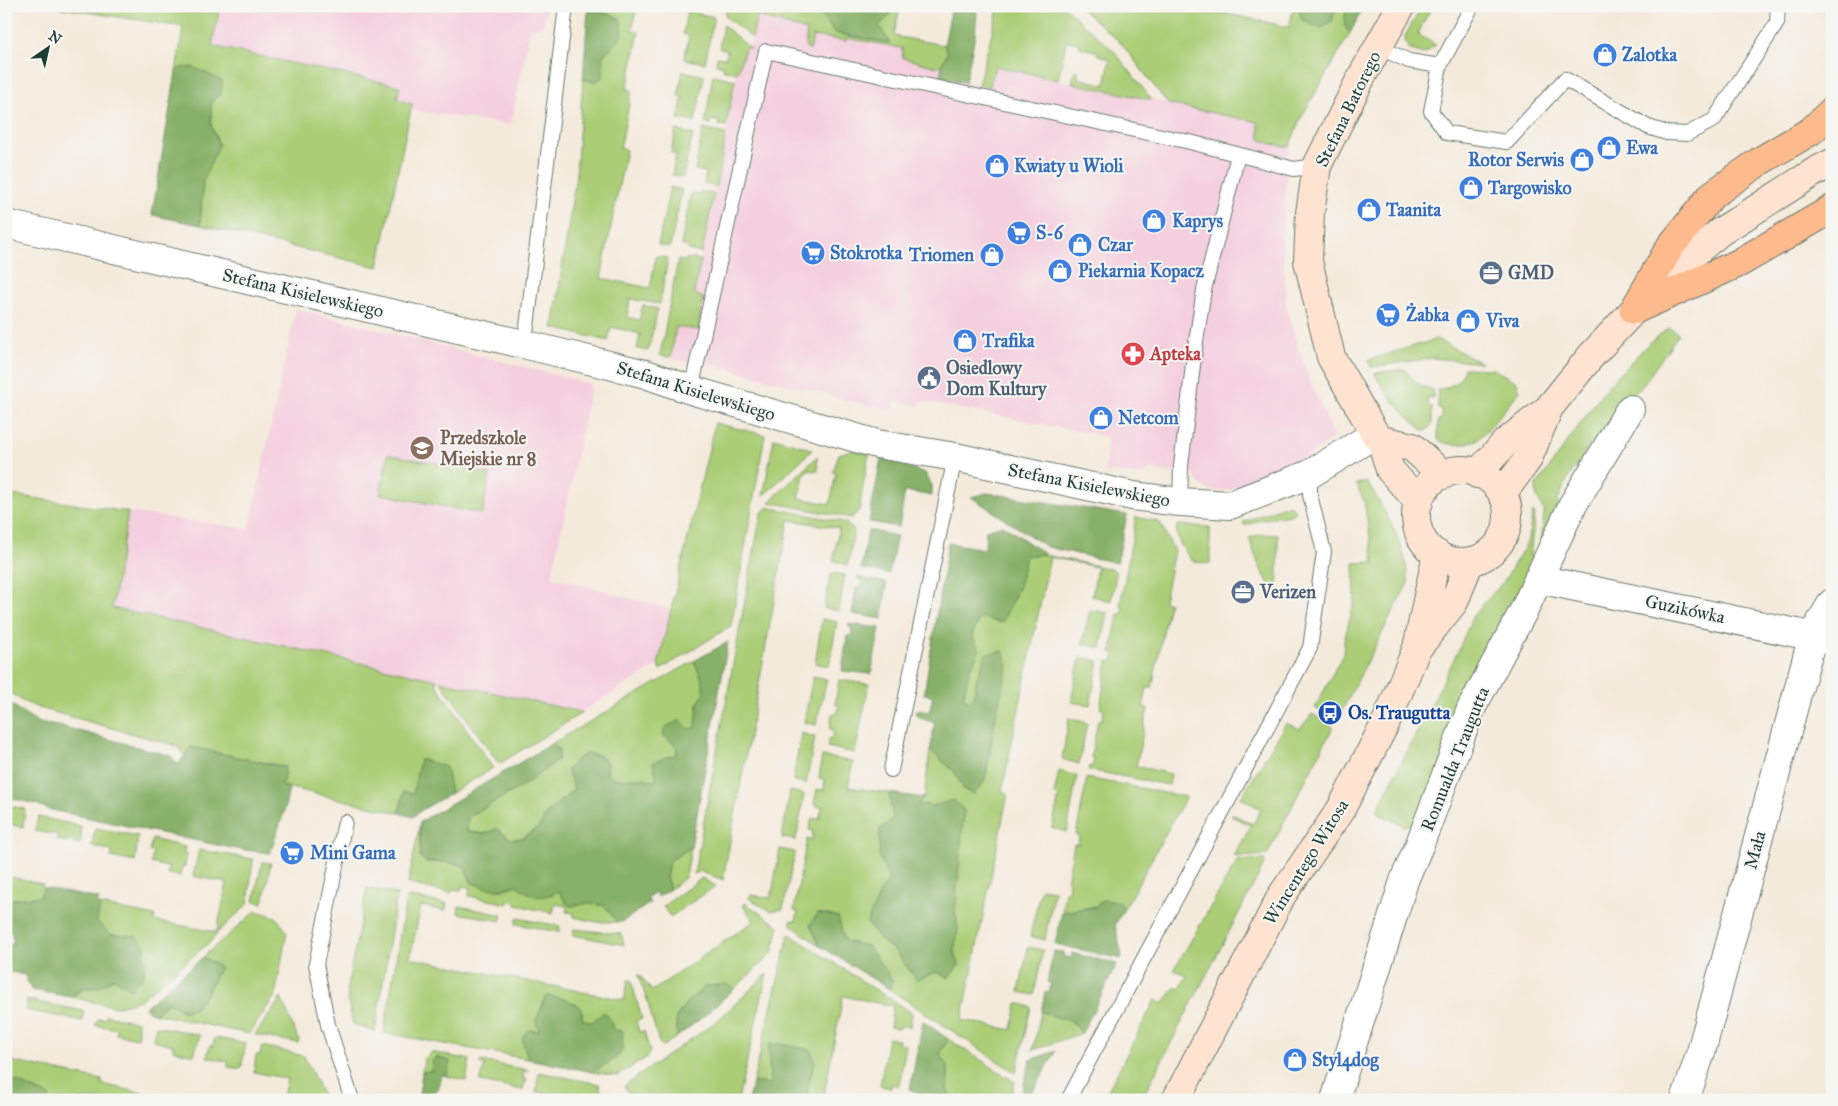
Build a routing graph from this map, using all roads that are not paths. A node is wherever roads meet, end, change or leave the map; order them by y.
1 (566, 6) edge
2 (1401, 6) edge
3 (1472, 6) edge
4 (1778, 6) edge
5 (1378, 47) junction
6 (1440, 66) junction
7 (1832, 111) edge
8 (1238, 155) junction
9 (1832, 163) edge
10 (1318, 166) junction
11 (1832, 209) edge
12 (6, 224) edge
13 (1634, 310) junction
14 (523, 344) junction
15 (691, 390) junction
16 (1548, 409) junction
17 (1630, 409) dead end
18 (1378, 437) junction
19 (955, 458) junction
20 (1310, 474) junction
21 (1477, 474) junction
22 (1443, 475) junction
23 (1502, 494) junction
24 (1180, 502) junction
25 (1418, 502) junction
26 (1437, 554) junction
27 (1470, 561) junction
28 (1538, 579) junction
29 (1832, 603) edge
30 (1822, 638) edge
31 (1418, 648) junction
32 (890, 770) dead end
33 (345, 822) dead end
34 (352, 1100) edge
35 (1068, 1100) edge
36 (1176, 1100) edge
37 (1335, 1100) edge
38 (1684, 1100) edge

1 - 14 lane
2 - 5 street, Stefana Batorego
3 - 6 lane
4 - 6 lane
5 - 6 lane
5 - 10 street, Stefana Batorego
7 - 13 main road
8 - 10 lane
8 - 15 lane
8 - 24 lane
9 - 13 street
10 - 18 street, Stefana Batorego
11 - 13 main road
12 - 14 street, Stefana Kisielewskiego
13 - 16 street
14 - 15 street, Stefana Kisielewskiego
15 - 19 street, Stefana Kisielewskiego
16 - 21 street
16 - 23 street
17 - 28 street, Romualda Traugutta
18 - 20 street, Stefana Kisielewskiego
18 - 22 street
18 - 25 street, Stefana Batorego
19 - 24 street, Stefana Kisielewskiego
19 - 32 lane
20 - 24 street, Stefana Kisielewskiego
20 - 35 lane
21 - 22 street
21 - 23 street
22 - 25 street
23 - 27 street
25 - 26 street
26 - 27 street
26 - 31 street, Wincentego Witosa
27 - 31 street, Wincentego Witosa
28 - 30 street, Guzikówka
28 - 37 street, Romualda Traugutta
29 - 30 street, Mała
30 - 38 street, Mała
31 - 36 street, Wincentego Witosa
33 - 34 lane

